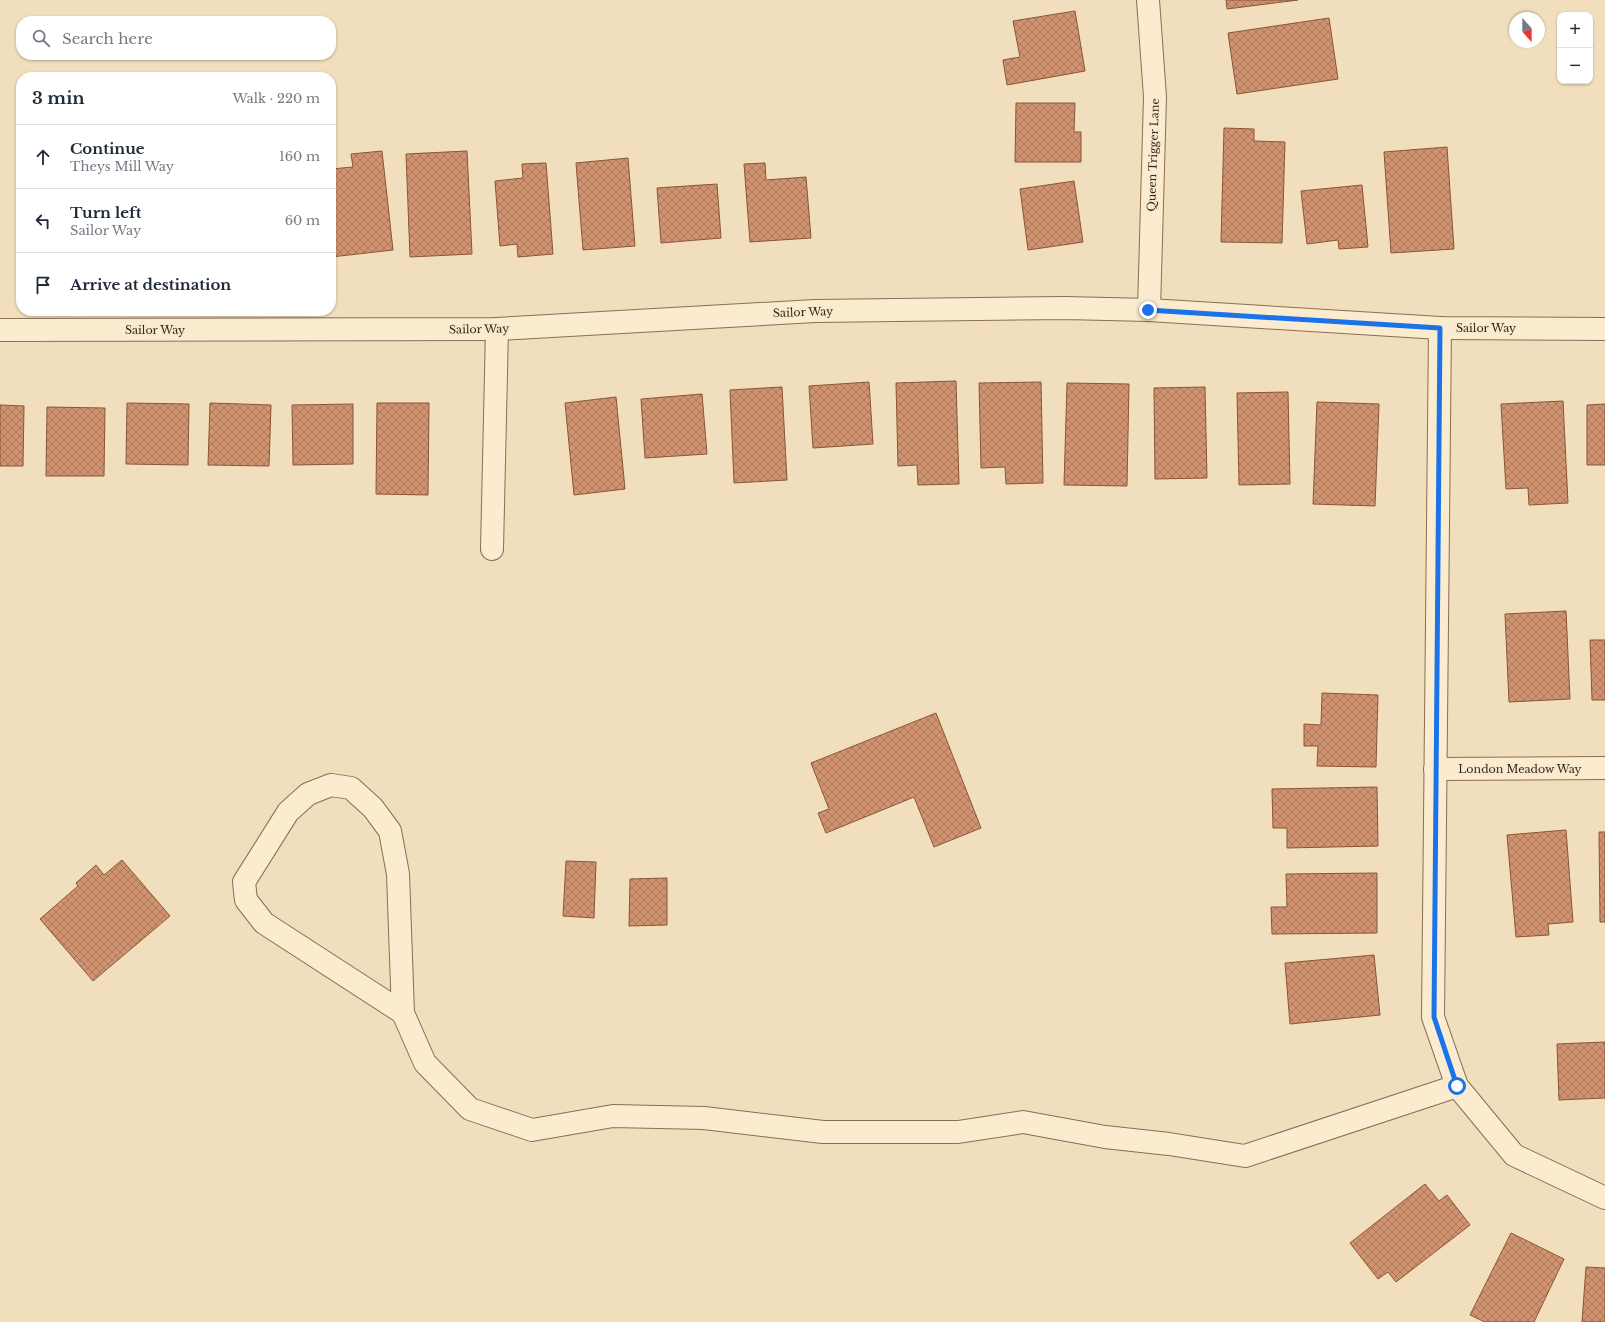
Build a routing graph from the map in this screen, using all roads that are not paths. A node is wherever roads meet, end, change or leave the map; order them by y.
1 (1148, 0) edge
2 (1148, 310) junction
3 (1440, 328) junction
4 (497, 329) junction
5 (1605, 329) edge
6 (0, 330) edge
7 (492, 549) dead end
8 (1605, 768) edge
9 (1435, 769) junction
10 (403, 1013) junction
11 (1457, 1086) junction
12 (1605, 1198) edge

1 - 2 street, Queen Trigger Lane
2 - 3 street, Sailor Way
2 - 4 street, Sailor Way
3 - 5 street, Sailor Way
3 - 9 street
4 - 6 street, Sailor Way
4 - 7 street
8 - 9 street, London Meadow Way
9 - 11 street
10 - 10 street
10 - 11 street
11 - 12 street

